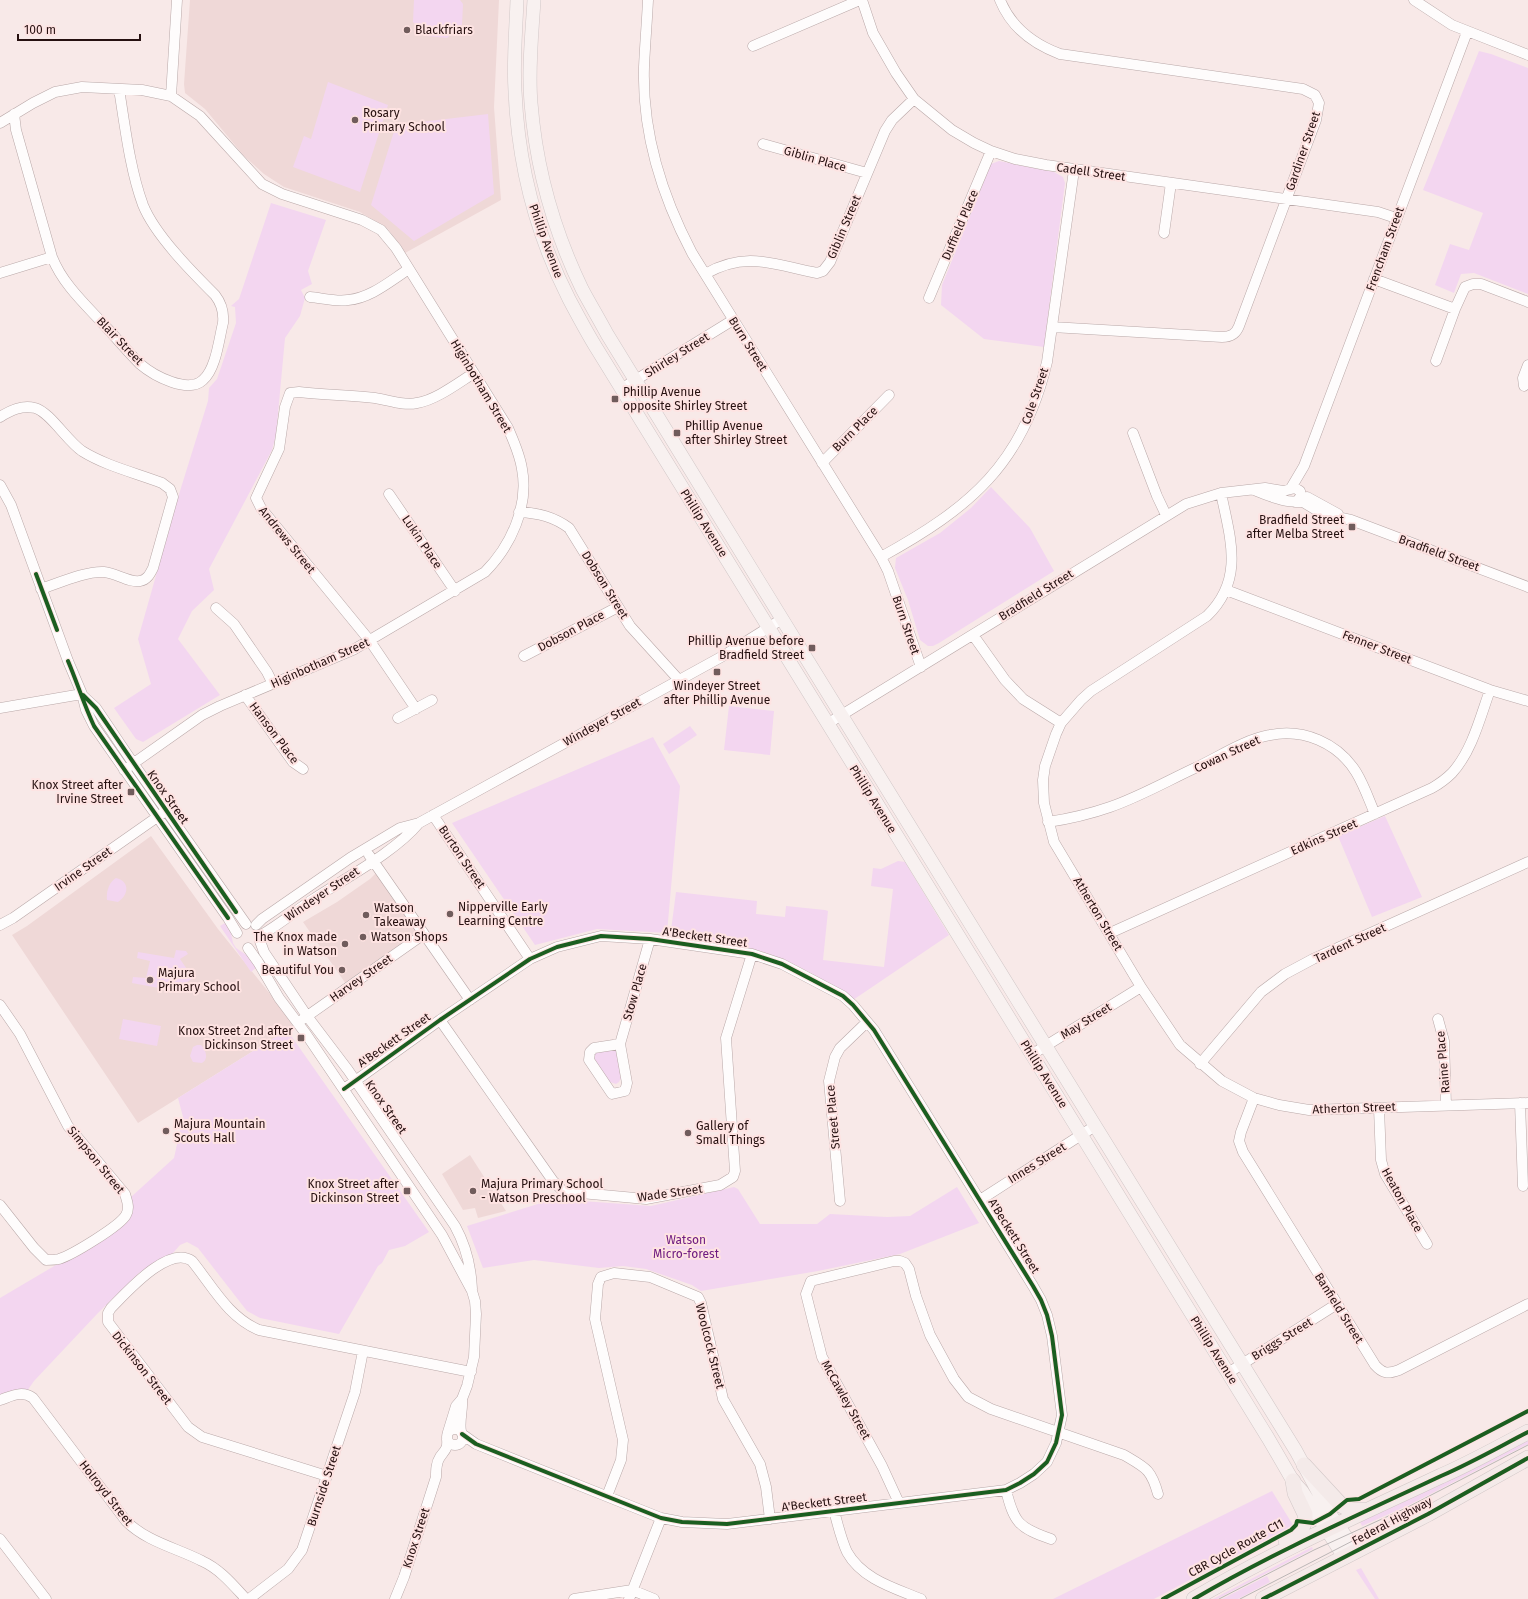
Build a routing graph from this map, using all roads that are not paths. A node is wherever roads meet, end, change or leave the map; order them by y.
1 (177, 0) edge
2 (517, 0) edge
3 (534, 0) edge
4 (648, 0) edge
5 (861, 0) edge
6 (1000, 0) edge
7 (1414, 0) edge
8 (1466, 32) junction
9 (753, 46) dead end
10 (1528, 55) edge
11 (119, 89) junction
12 (171, 96) junction
13 (914, 99) junction
14 (14, 114) junction
15 (0, 123) edge
16 (763, 144) dead end
17 (991, 151) junction
18 (1074, 170) junction
19 (867, 173) junction
20 (1171, 183) junction
21 (1287, 199) junction
22 (1396, 218) junction
23 (1164, 233) dead end
24 (52, 257) junction
25 (409, 269) junction
26 (0, 273) edge
27 (705, 274) junction
28 (1374, 279) junction
29 (310, 297) dead end
30 (929, 298) dead end
31 (1528, 302) edge
32 (1456, 309) junction
33 (733, 320) junction
34 (1052, 327) junction
35 (1436, 361) dead end
36 (1528, 365) edge
37 (474, 373) junction
38 (636, 380) junction
39 (1524, 386) dead end
40 (622, 389) junction
41 (889, 395) dead end
42 (0, 417) edge
43 (1133, 433) dead end
44 (822, 463) junction
45 (0, 485) edge
46 (1254, 490) junction
47 (1295, 490) junction
48 (1221, 493) junction
49 (389, 494) dead end
50 (1292, 502) junction
51 (520, 512) junction
52 (1166, 515) junction
53 (1351, 520) junction
54 (881, 557) junction
55 (1528, 587) edge
56 (41, 589) junction
57 (1226, 590) junction
58 (455, 591) junction
59 (618, 607) junction
60 (216, 608) dead end
61 (782, 619) junction
62 (769, 628) junction
63 (973, 635) junction
64 (370, 641) junction
65 (524, 656) dead end
66 (921, 667) junction
67 (679, 680) junction
68 (273, 684) junction
69 (1490, 690) junction
70 (82, 694) junction
71 (245, 695) junction
72 (432, 700) dead end
73 (1528, 701) edge
74 (0, 708) edge
75 (416, 709) junction
76 (842, 716) junction
77 (398, 718) dead end
78 (1061, 723) junction
79 (827, 724) junction
80 (133, 763) junction
81 (303, 769) dead end
82 (124, 770) junction
83 (162, 814) junction
84 (1375, 814) junction
85 (433, 815) junction
86 (1048, 822) junction
87 (419, 823) junction
88 (365, 849) junction
89 (373, 861) junction
90 (1528, 862) edge
91 (0, 925) edge
92 (251, 925) junction
93 (237, 933) junction
94 (1110, 933) junction
95 (424, 934) junction
96 (260, 938) junction
97 (650, 939) junction
98 (248, 948) junction
99 (752, 954) junction
100 (530, 959) junction
101 (1141, 987) junction
102 (470, 1000) junction
103 (0, 1005) edge
104 (307, 1016) junction
105 (1438, 1019) dead end
106 (440, 1020) junction
107 (298, 1022) junction
108 (867, 1022) junction
109 (620, 1044) junction
110 (1045, 1046) junction
111 (1032, 1055) junction
112 (1200, 1064) junction
113 (355, 1080) junction
114 (344, 1089) junction
115 (1254, 1098) junction
116 (1524, 1103) edge
117 (1446, 1105) junction
118 (1379, 1108) junction
119 (1095, 1126) junction
120 (1081, 1136) junction
121 (1523, 1186) dead end
122 (980, 1200) junction
123 (840, 1201) dead end
124 (0, 1205) edge
125 (1427, 1244) dead end
126 (472, 1291) junction
127 (1337, 1304) junction
128 (1528, 1304) edge
129 (362, 1351) junction
130 (1242, 1364) junction
131 (471, 1372) junction
132 (1228, 1373) junction
133 (0, 1400) edge
134 (1528, 1432) edge
135 (1059, 1433) junction
136 (456, 1437) junction
137 (1528, 1458) edge
138 (1304, 1465) junction
139 (327, 1476) junction
140 (1293, 1481) junction
141 (1006, 1490) junction
142 (1158, 1494) dead end
143 (607, 1496) junction
144 (899, 1503) junction
145 (1366, 1510) junction
146 (834, 1511) junction
147 (661, 1518) junction
148 (770, 1519) junction
149 (1332, 1526) junction
150 (0, 1539) edge
151 (1051, 1540) dead end
152 (1350, 1554) junction
153 (1230, 1578) junction
154 (630, 1595) edge
155 (46, 1599) edge
156 (247, 1599) edge
157 (395, 1599) edge
158 (574, 1599) edge
159 (654, 1599) edge
160 (921, 1599) edge
161 (1194, 1599) edge
162 (1264, 1599) edge

1 - 12 street
2 - 40 main road, Phillip Avenue
3 - 38 main road, Phillip Avenue
4 - 27 street, Burn Street
5 - 9 street
5 - 13 street, Cadell Street
6 - 21 street, Gardiner Street
7 - 8 street
8 - 10 street
8 - 22 street, Frencham Street
11 - 12 street, Higinbotham Street
11 - 14 street, Higinbotham Street
11 - 24 street, Blair Street
12 - 25 street, Higinbotham Street
13 - 17 street, Cadell Street
13 - 19 street, Giblin Street
14 - 15 street, Higinbotham Street
14 - 24 street, Blair Street
16 - 19 street, Giblin Place
17 - 18 street, Cadell Street
17 - 30 street, Duffield Place
18 - 20 street, Cadell Street
18 - 34 street, Cole Street
19 - 27 street, Giblin Street
20 - 21 street, Cadell Street
20 - 23 street
21 - 22 street, Cadell Street
21 - 34 street, Gardiner Street
22 - 28 street, Frencham Street
24 - 26 street
25 - 29 street
25 - 37 street, Higinbotham Street
27 - 33 street, Burn Street
28 - 32 street
28 - 47 street, Frencham Street
31 - 32 street
32 - 35 street
33 - 38 street, Shirley Street
33 - 44 street, Burn Street
34 - 54 street, Cole Street
36 - 39 street
37 - 51 street, Higinbotham Street
37 - 64 street, Andrews Street
38 - 40 street, Shirley Street
38 - 61 main road, Phillip Avenue
40 - 62 main road, Phillip Avenue
41 - 44 street, Burn Place
42 - 56 street
43 - 52 street
44 - 54 street, Burn Street
45 - 56 street, Knox Street
46 - 47 street, Bradfield Street
46 - 48 street, Bradfield Street
46 - 50 street, Bradfield Street
47 - 50 street, Frencham Street
47 - 53 street, Bradfield Street
48 - 52 street, Bradfield Street
48 - 57 street, Atherton Street
49 - 58 street, Lukin Place
50 - 53 street, Bradfield Street
51 - 58 street, Higinbotham Street
51 - 59 street, Dobson Street
52 - 63 street, Bradfield Street
53 - 55 street, Bradfield Street
54 - 66 street, Burn Street
56 - 70 street, Knox Street
57 - 69 street, Fenner Street
57 - 78 street, Atherton Street
58 - 64 street, Higinbotham Street
59 - 65 street, Dobson Place
59 - 67 street, Dobson Street
60 - 68 street
61 - 62 street, Windeyer Street
61 - 76 main road, Phillip Avenue
62 - 67 street, Windeyer Street
62 - 79 main road, Phillip Avenue
63 - 66 street, Bradfield Street
63 - 78 street
64 - 68 street, Higinbotham Street
64 - 75 street, Andrews Street
66 - 76 street, Bradfield Street
67 - 85 street, Windeyer Street
68 - 71 street, Higinbotham Street
69 - 73 street, Fenner Street
69 - 84 street, Edkins Street
70 - 74 street
70 - 80 street, Knox Street
70 - 82 street, Knox Street
71 - 80 street, Higinbotham Street
71 - 81 street, Hanson Place
72 - 75 street
75 - 77 street
76 - 79 street, Bradfield Street
76 - 110 main road, Phillip Avenue
78 - 86 street, Atherton Street
79 - 111 main road, Phillip Avenue
80 - 82 street, Higinbotham Street
80 - 83 street, Knox Street
82 - 83 street, Knox Street
83 - 91 street, Irvine Street
83 - 92 street, Knox Street
83 - 93 street, Knox Street
84 - 86 street, Cowan Street
84 - 94 street, Edkins Street
85 - 87 street, Windeyer Street
85 - 100 street, Burton Street
86 - 94 street, Atherton Street
87 - 88 street, Windeyer Street
87 - 89 street, Windeyer Street
88 - 89 street
88 - 92 street, Windeyer Street
89 - 95 street
89 - 96 street, Windeyer Street
90 - 112 street, Tardent Street
92 - 93 street
92 - 96 street
93 - 98 street
94 - 101 street, Atherton Street
95 - 102 street
95 - 104 street, Harvey Street
96 - 98 street
96 - 104 street, Knox Street
97 - 99 street, A'Beckett Street
97 - 100 street, A'Beckett Street
97 - 109 street, Stow Place
98 - 107 street, Knox Street
99 - 106 street, Wade Street
99 - 108 street, A'Beckett Street
100 - 102 street, A'Beckett Street
101 - 110 street, May Street
101 - 112 street, Atherton Street
102 - 106 street, A'Beckett Street
103 - 124 street, Simpson Street
104 - 107 street, Harvey Street
104 - 113 street, Knox Street
105 - 117 street, Raine Place
106 - 113 street, A'Beckett Street
107 - 114 street, Knox Street
108 - 122 street, A'Beckett Street
108 - 123 street, Street Place
109 - 109 street, Stow Place
110 - 111 street, May Street
110 - 119 main road, Phillip Avenue
111 - 120 main road, Phillip Avenue
112 - 115 street, Atherton Street
113 - 114 street, A'Beckett Street
113 - 126 street, Knox Street
114 - 126 street, Knox Street
115 - 118 street, Atherton Street
115 - 127 street, Banfield Street
116 - 117 street, Atherton Street
116 - 121 street
117 - 118 street, Atherton Street
118 - 125 street, Heaton Place
119 - 120 street, Innes Street
119 - 130 main road, Phillip Avenue
120 - 122 street, Innes Street
120 - 132 main road, Phillip Avenue
122 - 135 street, A'Beckett Street
126 - 131 street, Knox Street
127 - 128 street, Banfield Street
127 - 130 street, Briggs Street
129 - 131 street, Dickinson Street
129 - 139 street, Burnside Street
129 - 139 street, Dickinson Street
130 - 132 street, Briggs Street
130 - 138 main road, Phillip Avenue
131 - 136 street, Knox Street
132 - 140 main road, Phillip Avenue
133 - 156 street, Holroyd Street
134 - 145 highway, Federal Highway
135 - 141 street, A'Beckett Street
135 - 142 street, McCawley Street
135 - 144 street, McCawley Street
136 - 143 street, A'Beckett Street
136 - 157 street, Knox Street
137 - 152 highway, Federal Highway
138 - 145 highway
138 - 149 main road, Phillip Avenue
139 - 156 street, Burnside Street
140 - 149 main road, Phillip Avenue
140 - 153 highway
141 - 144 street, A'Beckett Street
141 - 151 street
143 - 147 street, A'Beckett Street
143 - 148 street, Woolcock Street
144 - 146 street, A'Beckett Street
145 - 149 highway, Federal Highway
146 - 148 street, A'Beckett Street
146 - 160 street
147 - 148 street, A'Beckett Street
147 - 154 street
149 - 152 main road, Phillip Avenue
149 - 153 highway, Federal Highway
150 - 155 street
152 - 162 highway, Federal Highway
153 - 161 highway, Federal Highway
154 - 158 street
154 - 159 street

